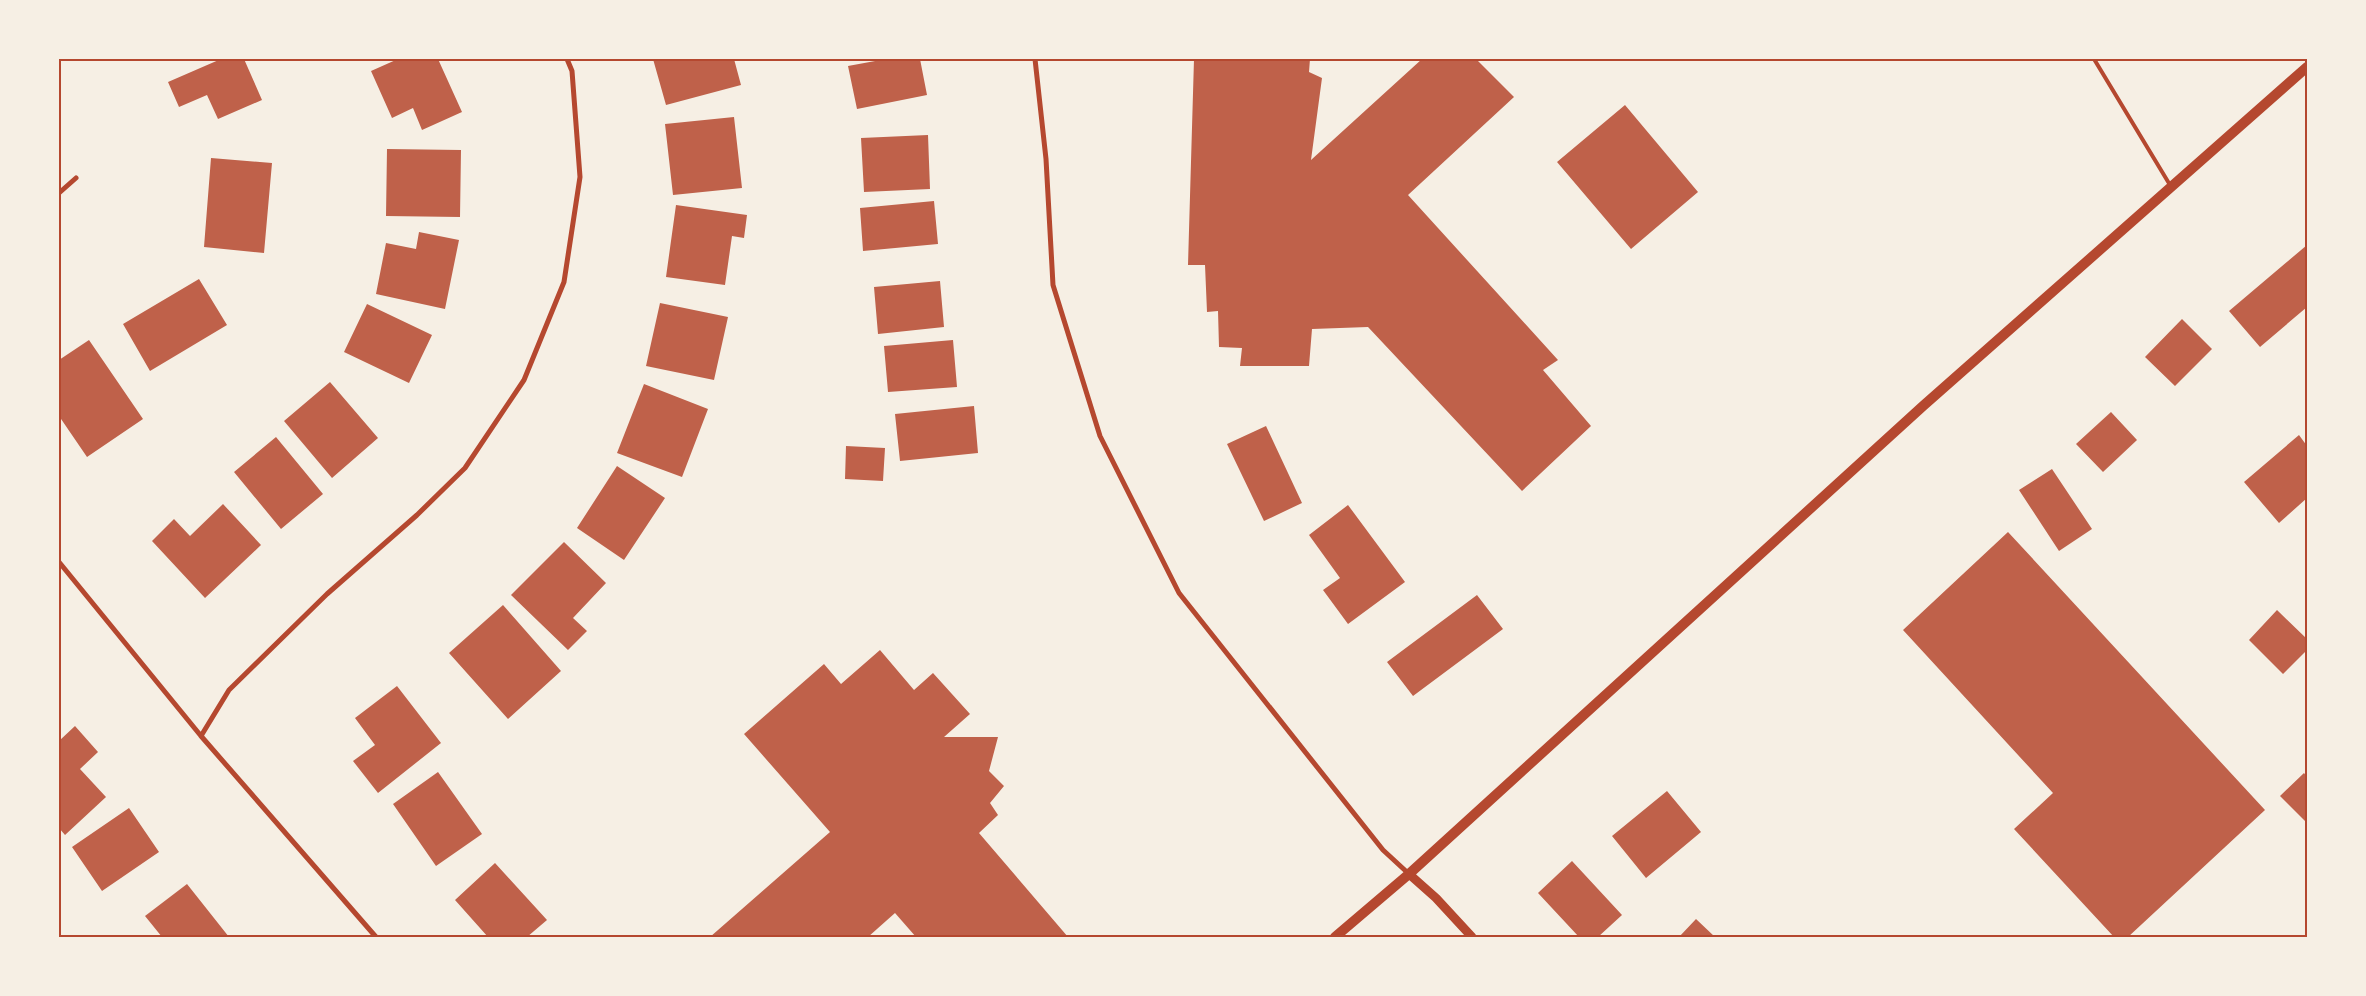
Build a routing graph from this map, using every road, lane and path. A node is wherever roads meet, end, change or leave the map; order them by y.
1 (567, 59) edge
2 (1036, 59) edge
3 (2094, 59) edge
4 (2307, 67) edge
5 (76, 178) dead end
6 (2171, 187) junction
7 (59, 193) edge
8 (59, 562) edge
9 (201, 736) junction
10 (1409, 874) junction
11 (376, 937) edge
12 (1335, 937) edge
13 (1472, 937) edge

1 - 9 street
2 - 10 street
3 - 6 lane
4 - 6 main road
5 - 7 street
6 - 10 main road
8 - 9 street
9 - 11 street
10 - 12 main road
10 - 13 street

